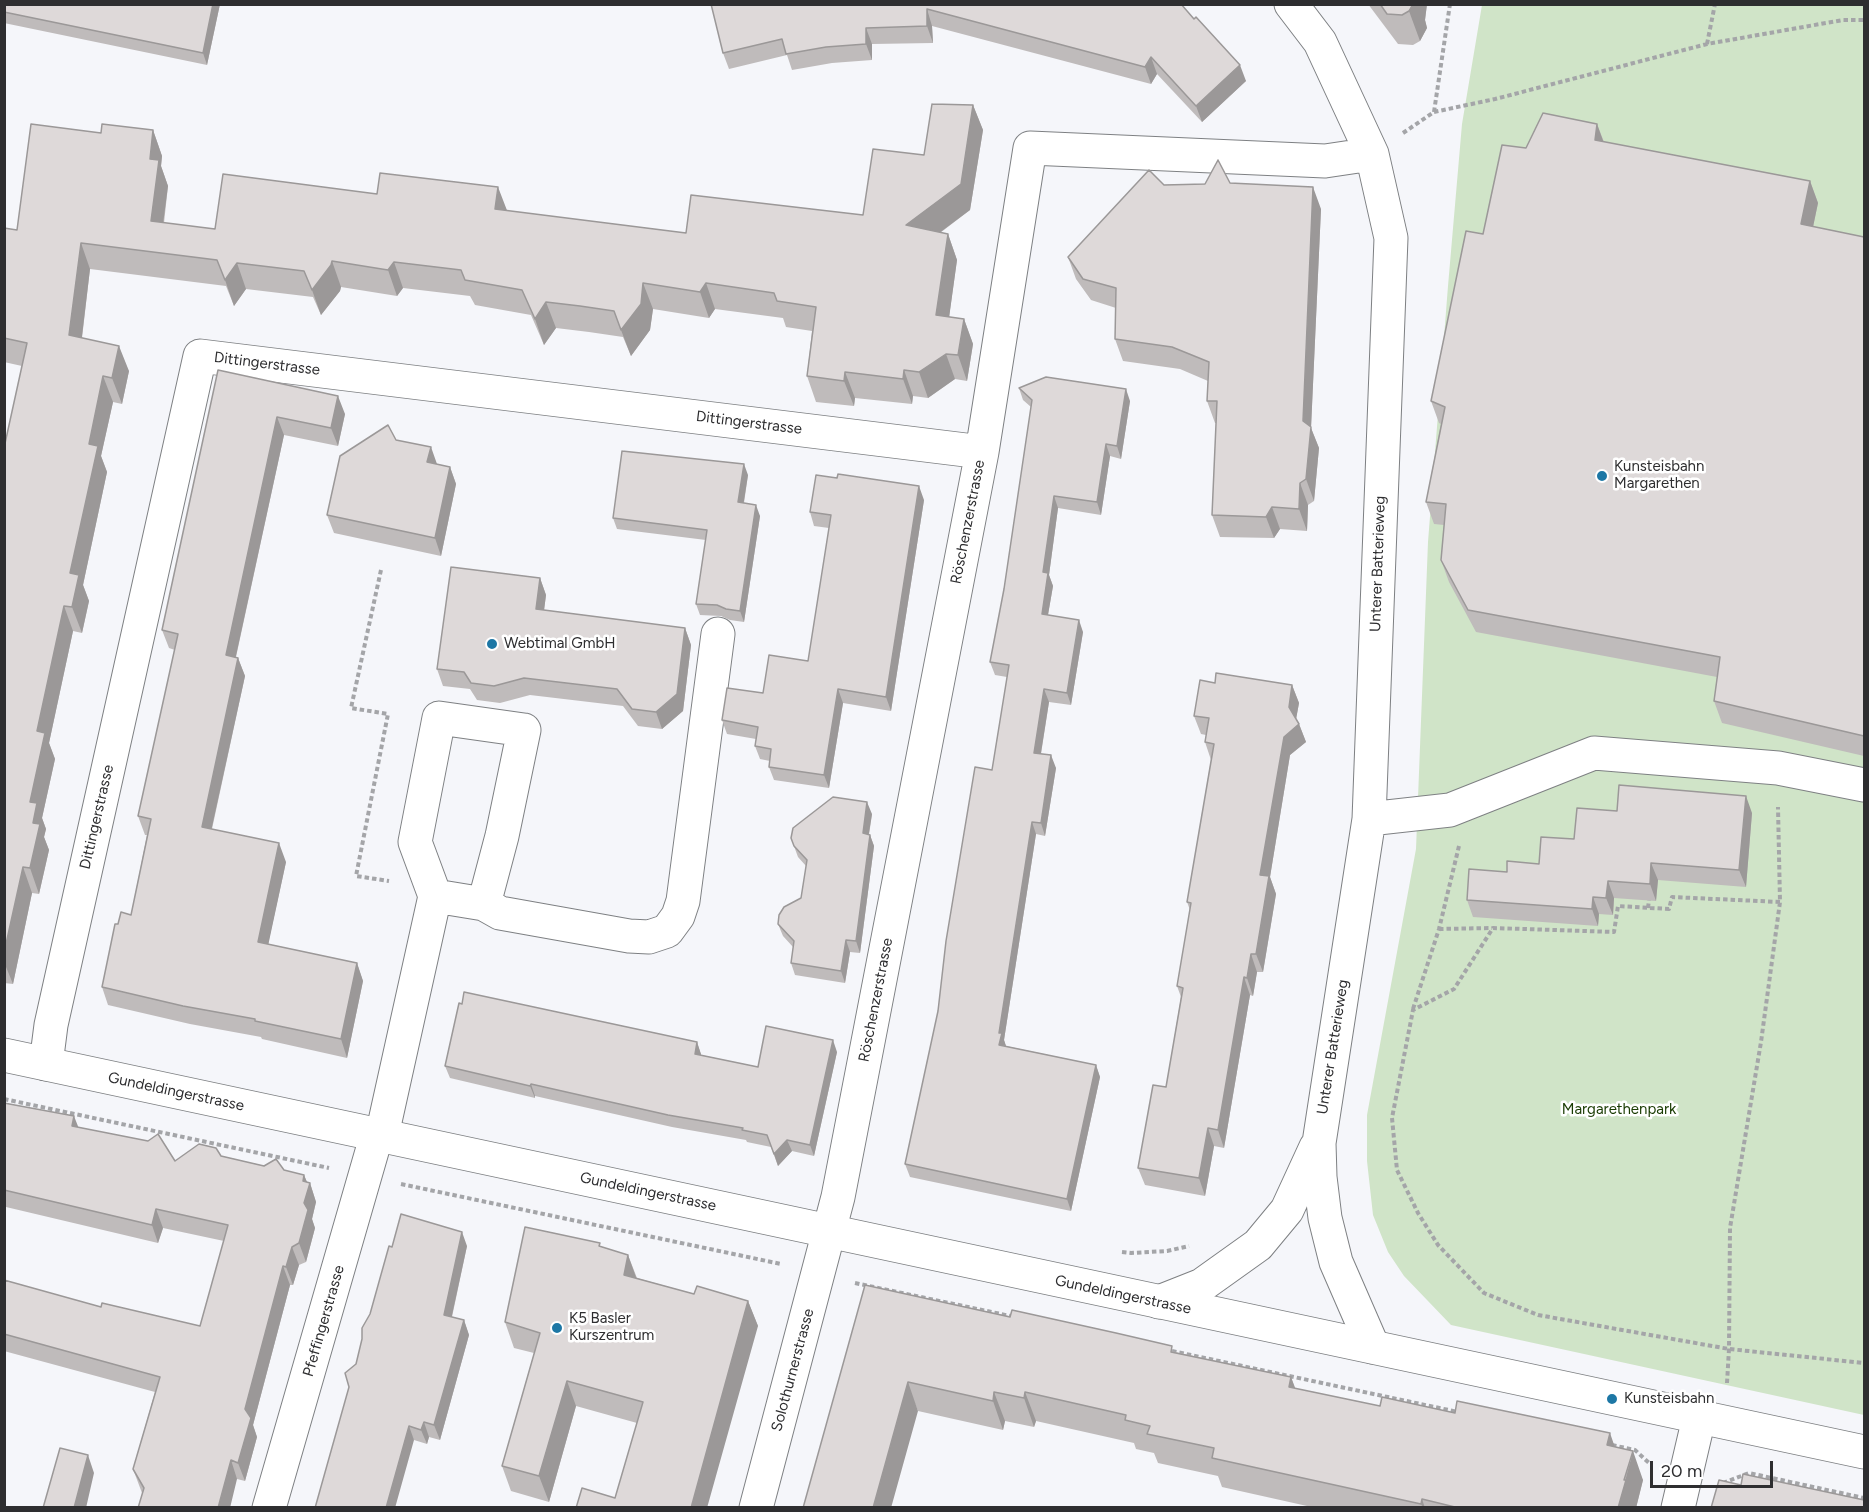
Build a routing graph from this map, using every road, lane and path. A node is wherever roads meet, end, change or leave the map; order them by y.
1 (1291, 4) edge
2 (1450, 4) edge
3 (1715, 4) edge
4 (1864, 20) edge
5 (1707, 44) junction
6 (1434, 112) junction
7 (1372, 154) junction
8 (982, 452) junction
9 (381, 570) dead end
10 (718, 634) dead end
11 (1778, 768) junction
12 (1864, 785) edge
13 (1450, 810) junction
14 (1369, 819) junction
15 (433, 891) junction
16 (1649, 900) edge
17 (1780, 902) junction
18 (484, 904) junction
19 (1648, 908) junction
20 (1493, 928) junction
21 (1439, 929) junction
22 (1413, 1010) junction
23 (4, 1055) edge
24 (46, 1064) junction
25 (4, 1099) edge
26 (380, 1135) junction
27 (1318, 1143) junction
28 (366, 1176) junction
29 (830, 1232) junction
30 (819, 1276) junction
31 (1159, 1302) junction
32 (1021, 1318) edge
33 (1373, 1347) junction
34 (1730, 1349) junction
35 (1172, 1351) edge
36 (1864, 1363) edge
37 (1727, 1386) dead end
38 (1462, 1413) edge
39 (1699, 1418) junction
40 (1601, 1442) edge
41 (1864, 1452) edge
42 (1687, 1474) junction
43 (1864, 1498) edge
44 (270, 1508) edge
45 (756, 1508) edge
46 (1678, 1508) edge

1 - 7 street, Unterer Batterieweg
2 - 6 path
3 - 5 path
4 - 5 path
5 - 6 path
6 - 7 path
7 - 8 street, Röschenzerstrasse
7 - 14 street, Unterer Batterieweg
8 - 24 street, Dittingerstrasse
8 - 29 street, Röschenzerstrasse
9 - 15 path
10 - 18 street
11 - 12 street
11 - 13 street
11 - 17 path
13 - 14 street
13 - 21 path
14 - 27 street, Unterer Batterieweg
15 - 18 street
15 - 18 street
15 - 26 street
16 - 19 path
17 - 19 path
17 - 34 path
19 - 20 path
20 - 21 path
20 - 22 path
21 - 22 path
22 - 34 path
23 - 24 street, Gundeldingerstrasse
24 - 26 street, Gundeldingerstrasse
25 - 28 path
26 - 28 street, Pfeffingerstrasse
26 - 29 street, Gundeldingerstrasse
27 - 31 street, Unterer Batterieweg
27 - 33 street, Unterer Batterieweg
28 - 30 path
28 - 44 street, Pfeffingerstrasse
29 - 30 street, Solothurnerstrasse
29 - 31 street, Gundeldingerstrasse
30 - 32 path
30 - 45 street, Solothurnerstrasse
31 - 33 street, Gundeldingerstrasse
33 - 39 street, Gundeldingerstrasse
34 - 36 path
34 - 37 path
35 - 38 path
39 - 41 street, Gundeldingerstrasse
39 - 42 street
40 - 42 path
42 - 43 path
42 - 46 street

